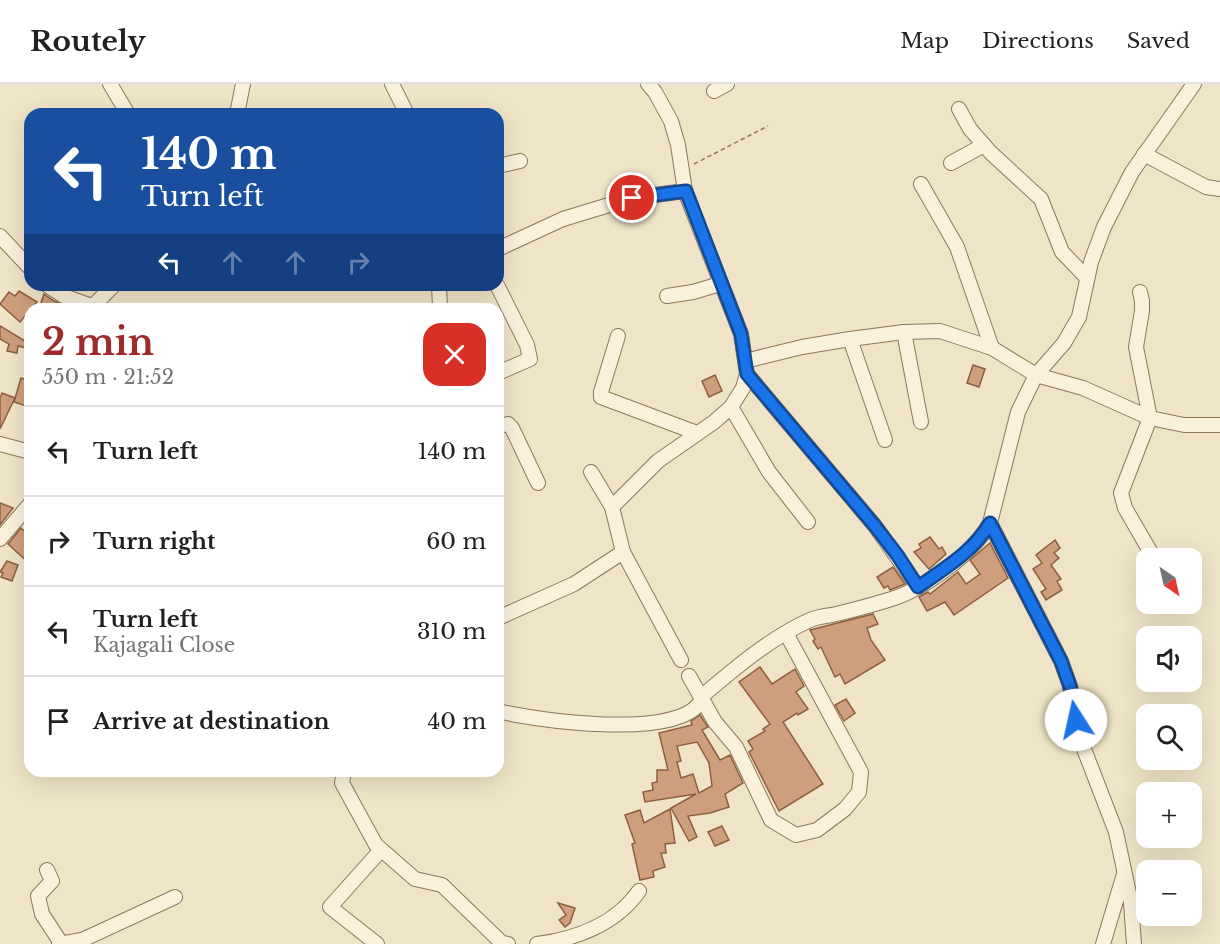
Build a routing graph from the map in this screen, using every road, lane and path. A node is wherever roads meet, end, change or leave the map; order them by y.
1 (110, 84) edge
2 (243, 84) edge
3 (392, 84) edge
4 (648, 84) edge
5 (727, 84) edge
6 (1194, 84) edge
7 (714, 91) dead end
8 (124, 108) edge
9 (238, 108) edge
10 (404, 108) edge
11 (959, 109) dead end
12 (768, 126) dead end
13 (984, 145) junction
14 (1144, 154) junction
15 (520, 161) dead end
16 (951, 163) dead end
17 (504, 165) edge
18 (682, 170) junction
19 (921, 184) dead end
20 (1220, 189) edge
21 (686, 191) junction
22 (0, 236) edge
23 (504, 246) edge
24 (24, 262) edge
25 (1087, 278) junction
26 (720, 284) junction
27 (56, 291) edge
28 (108, 291) edge
29 (500, 291) edge
30 (1140, 292) dead end
31 (667, 296) dead end
32 (81, 303) edge
33 (95, 303) edge
34 (904, 332) junction
35 (618, 336) dead end
36 (850, 339) junction
37 (992, 348) junction
38 (746, 368) junction
39 (504, 371) edge
40 (1036, 375) junction
41 (731, 407) junction
42 (1150, 418) junction
43 (921, 422) dead end
44 (504, 425) edge
45 (1220, 425) edge
46 (697, 433) junction
47 (885, 440) dead end
48 (0, 444) edge
49 (24, 450) edge
50 (591, 472) dead end
51 (538, 483) dead end
52 (612, 507) junction
53 (24, 510) edge
54 (808, 522) dead end
55 (990, 523) junction
56 (0, 539) edge
57 (1148, 548) edge
58 (622, 552) junction
59 (918, 587) junction
60 (504, 615) edge
61 (786, 633) junction
62 (681, 660) dead end
63 (689, 676) dead end
64 (700, 700) junction
65 (504, 712) edge
66 (343, 777) edge
67 (381, 850) junction
68 (46, 870) dead end
69 (1125, 870) junction
70 (639, 891) dead end
71 (175, 897) dead end
72 (60, 943) edge
73 (377, 944) edge
74 (508, 944) edge
75 (537, 944) edge
76 (1103, 944) edge
77 (1134, 944) edge

1 - 8 street
2 - 9 street
3 - 10 street
4 - 18 street
5 - 7 street
6 - 14 street
11 - 13 street
12 - 18 path
13 - 16 street
13 - 25 street
14 - 20 street
14 - 25 street
15 - 17 street
18 - 21 street
19 - 37 street
21 - 23 street
21 - 26 street
22 - 24 street
25 - 40 street
26 - 31 street
26 - 38 street
27 - 32 street
28 - 33 street
29 - 39 street
30 - 42 street
34 - 36 street
34 - 37 street
34 - 43 street
35 - 46 street
36 - 38 street
36 - 47 street
37 - 40 street
38 - 41 street
38 - 59 street
40 - 42 street
40 - 55 street
41 - 46 street
41 - 54 street
42 - 45 street
42 - 57 street
44 - 51 street
46 - 52 street
48 - 49 street
50 - 52 street
52 - 58 street
53 - 56 street
55 - 59 street
55 - 69 street
58 - 60 street
58 - 62 street
59 - 61 street
61 - 64 street
61 - 64 street
63 - 64 street
64 - 65 street
66 - 67 street
67 - 73 street
67 - 74 street
68 - 72 street
69 - 76 street
69 - 77 street
70 - 75 street
71 - 72 street

